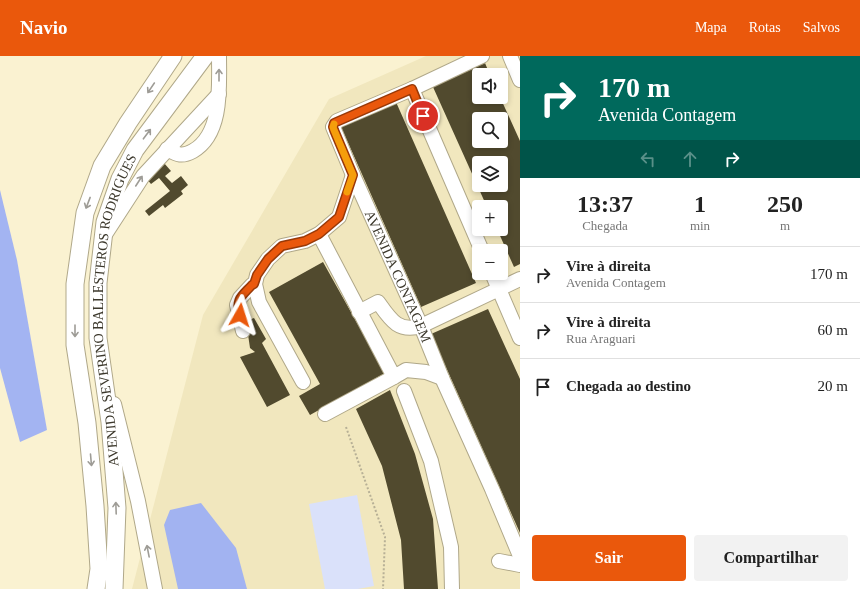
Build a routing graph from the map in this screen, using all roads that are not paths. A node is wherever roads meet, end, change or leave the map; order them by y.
1 (173, 56) edge
2 (205, 56) edge
3 (219, 56) edge
4 (482, 56) edge
5 (510, 56) edge
6 (520, 80) edge
7 (412, 89) junction
8 (219, 94) junction
9 (167, 149) junction
10 (353, 175) junction
11 (319, 234) junction
12 (103, 238) junction
13 (479, 244) edge
14 (520, 279) edge
15 (495, 280) edge
16 (254, 284) junction
17 (499, 289) junction
18 (359, 312) junction
19 (421, 326) junction
20 (243, 331) dead end
21 (98, 338) junction
22 (520, 338) edge
23 (394, 377) junction
24 (442, 378) junction
25 (303, 382) dead end
26 (404, 391) dead end
27 (325, 414) dead end
28 (520, 556) edge
29 (499, 561) dead end
30 (520, 565) edge
31 (96, 589) edge
32 (114, 589) edge
33 (155, 589) edge
34 (452, 589) edge

1 -> 31 main road, AVENIDA SEVERINO BALLESTEROS RODRIGUES
12 -> 2 main road, AVENIDA SEVERINO BALLESTEROS RODRIGUES
8 -> 3 lane
4 - 7 lane, AVENIDA CONTAGEM
5 - 6 lane
7 - 10 lane, AVENIDA CONTAGEM
7 - 13 lane
8 - 9 lane
8 - 9 lane
12 -> 9 lane
10 - 11 lane, AVENIDA CONTAGEM
10 - 19 lane, AVENIDA CONTAGEM
11 - 16 lane, AVENIDA CONTAGEM
11 - 18 lane
12 - 21 main road, AVENIDA SEVERINO BALLESTEROS RODRIGUES
14 - 17 lane
15 - 17 lane
16 - 20 lane, AVENIDA CONTAGEM
16 - 25 lane
17 - 19 lane
17 - 22 lane
18 - 19 lane
18 - 23 lane
19 - 24 lane, AVENIDA CONTAGEM
32 -> 21 main road, AVENIDA SEVERINO BALLESTEROS RODRIGUES
33 -> 21 lane
23 - 24 lane
23 - 27 lane
24 - 28 lane, AVENIDA CONTAGEM
26 - 34 lane
29 - 30 lane

